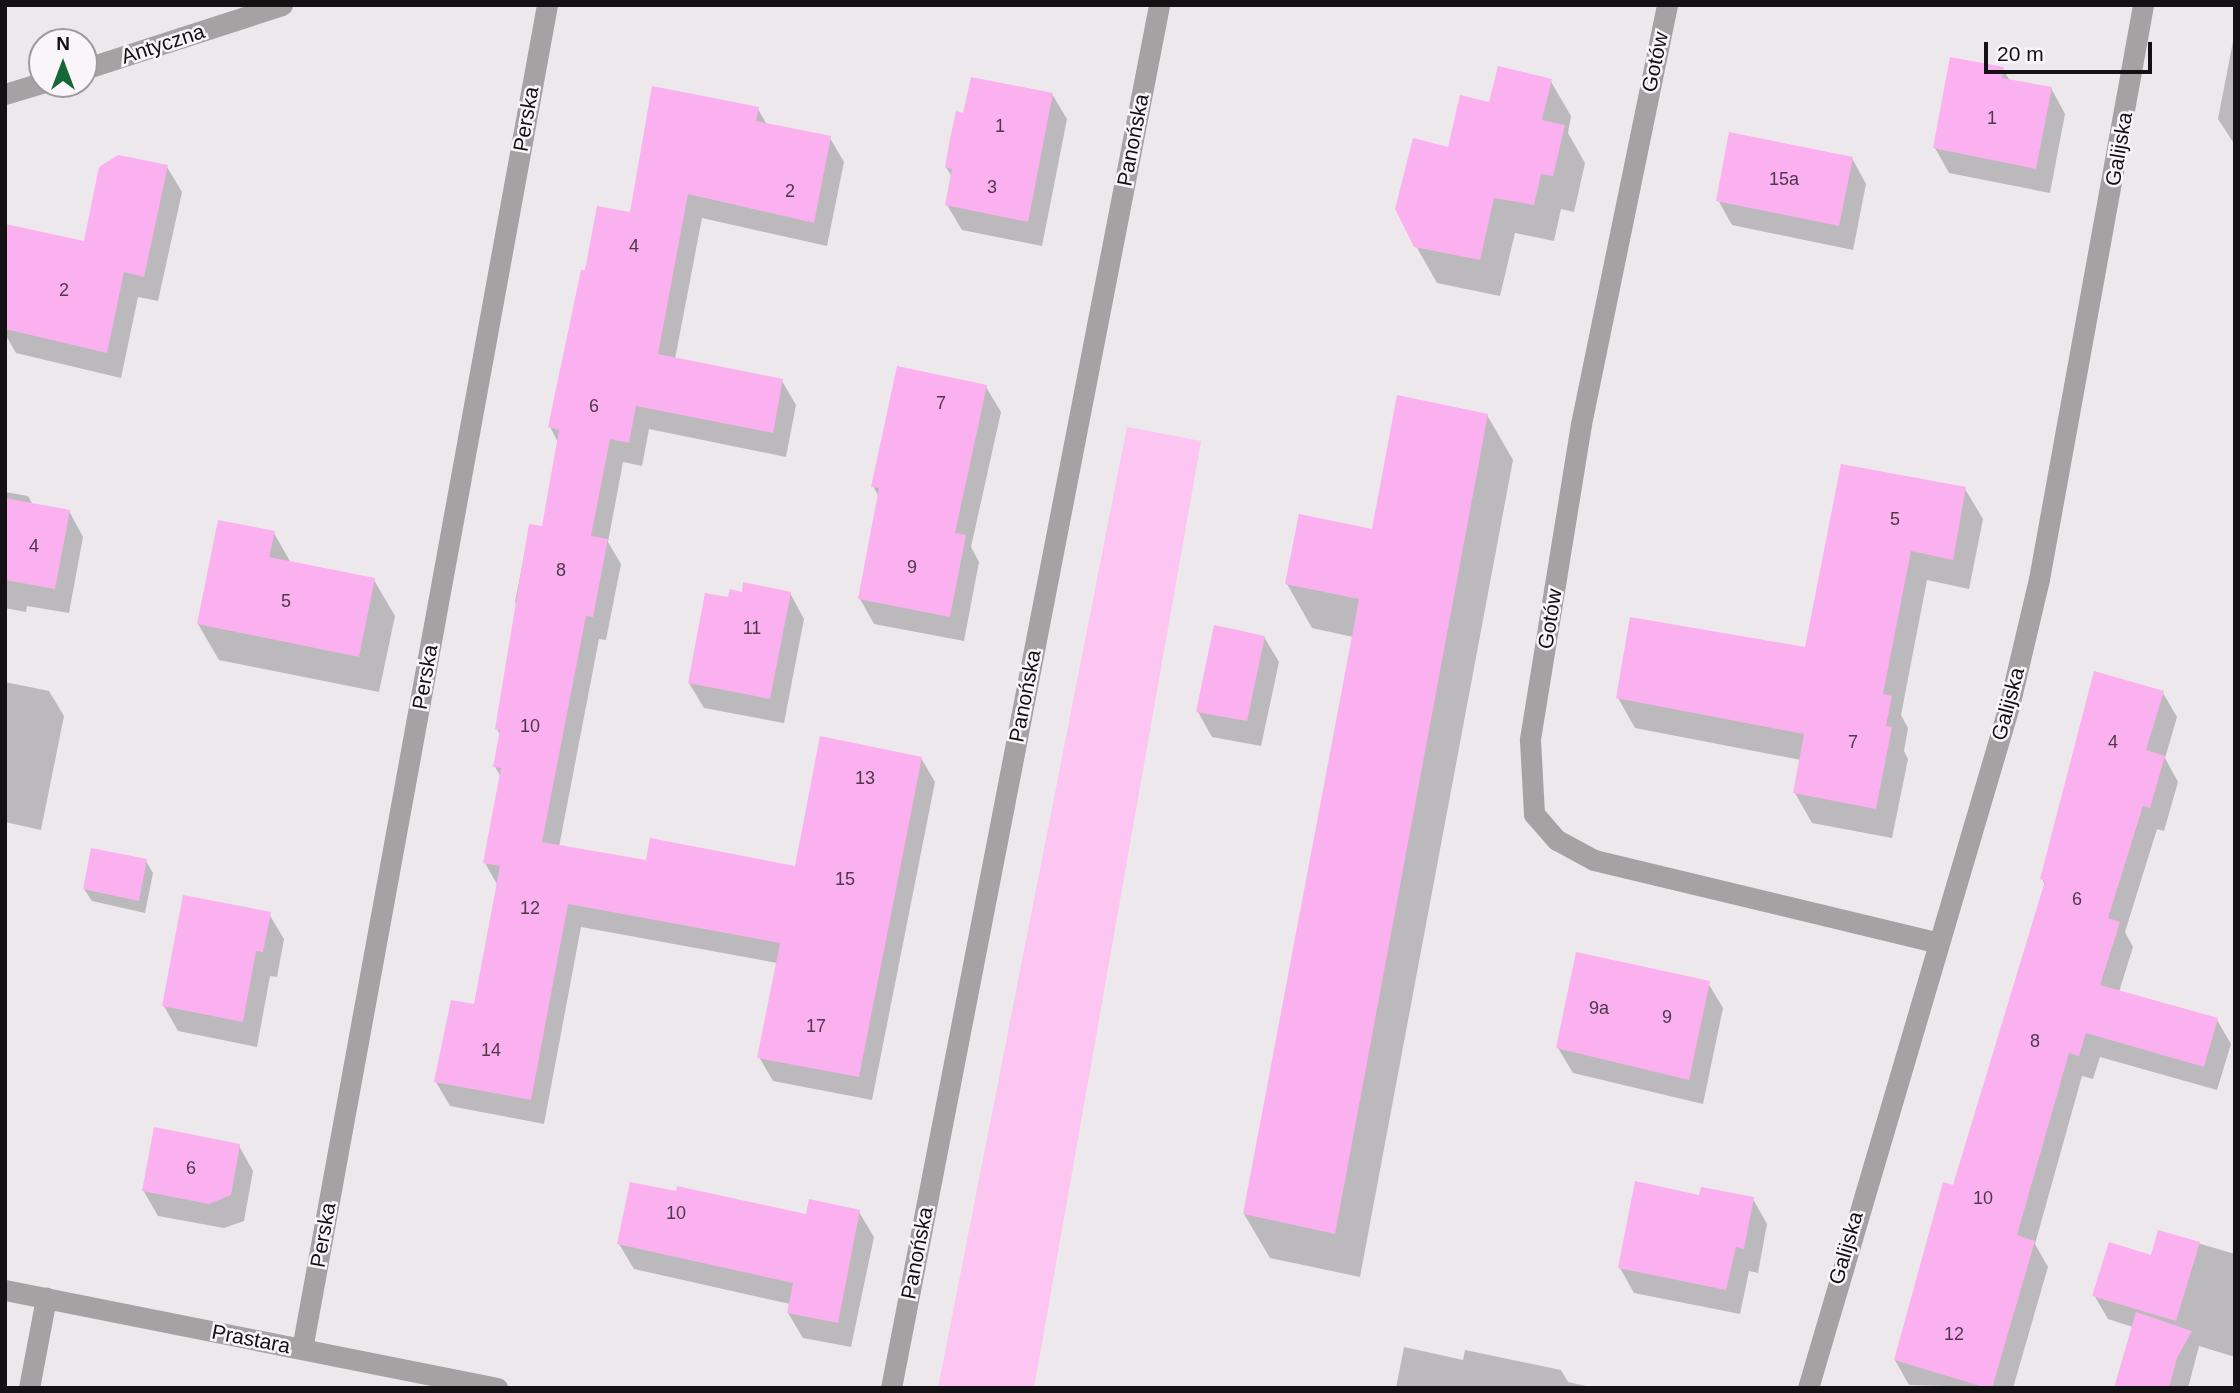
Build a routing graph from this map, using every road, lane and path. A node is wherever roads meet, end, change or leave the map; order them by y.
1 (282, 5) edge
2 (547, 5) edge
3 (1159, 5) edge
4 (1667, 5) edge
5 (2143, 5) edge
6 (98, 64) edge
7 (28, 88) edge
8 (8, 96) edge
9 (1936, 942) junction
10 (5, 1290) edge
11 (46, 1298) junction
12 (302, 1349) junction
13 (29, 1388) edge
14 (497, 1388) edge
15 (891, 1388) edge
16 (1808, 1388) edge

1 - 6 street, Antyczna
2 - 12 street, Perska
3 - 15 street, Panońska
4 - 9 street, Gotów
5 - 9 street, Galijska
7 - 8 street
9 - 16 street, Galijska
10 - 11 street, Prastara
11 - 12 street, Prastara
11 - 13 street
12 - 14 street, Prastara

